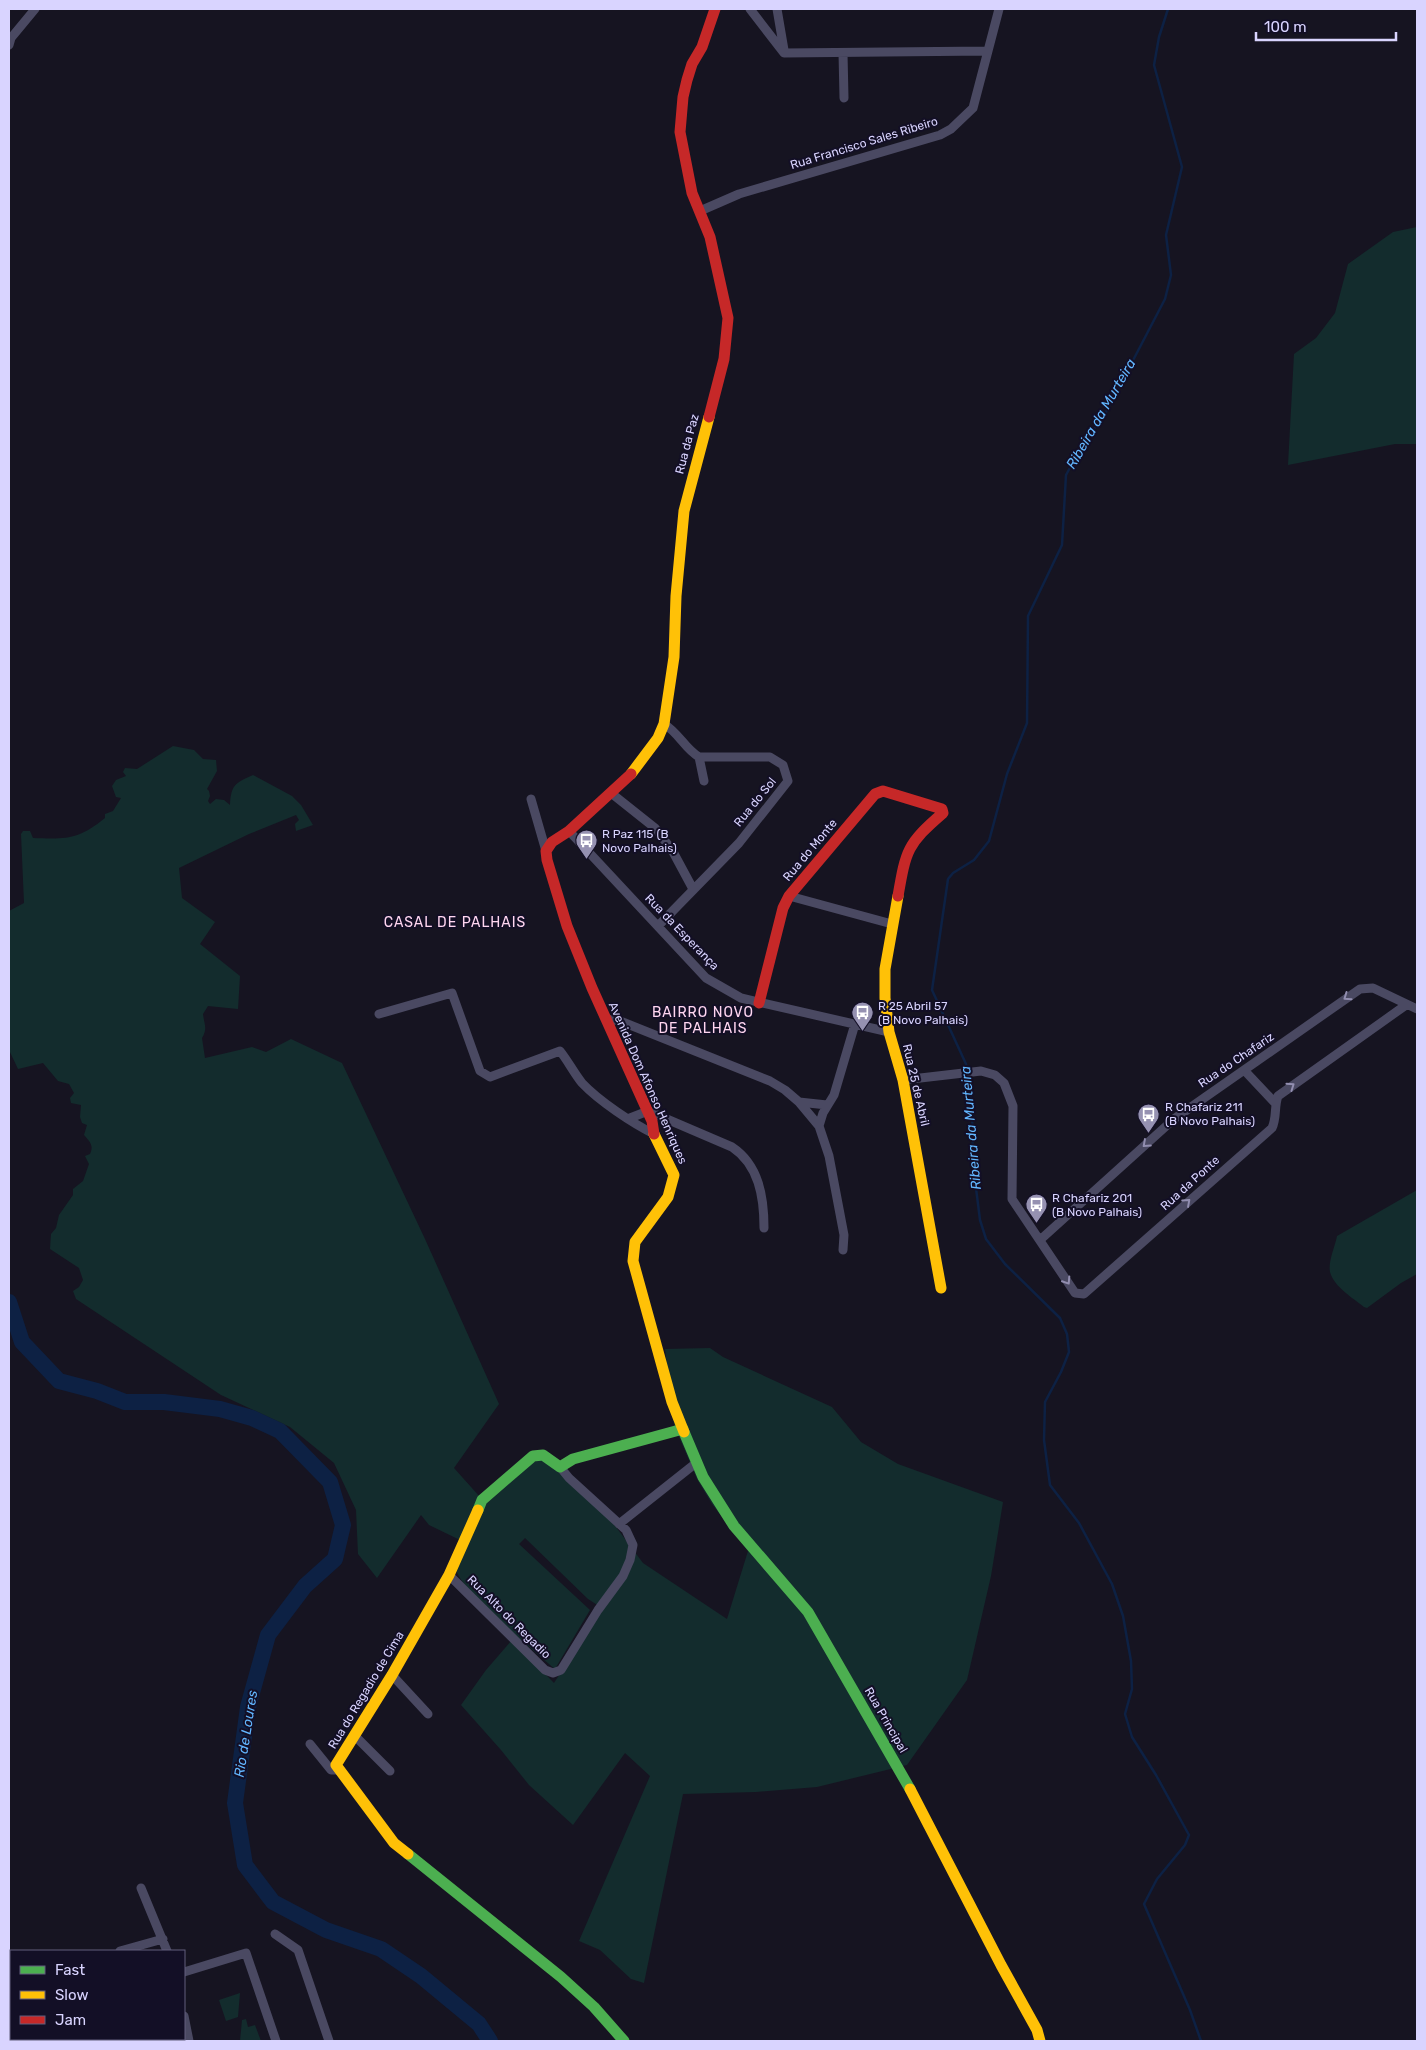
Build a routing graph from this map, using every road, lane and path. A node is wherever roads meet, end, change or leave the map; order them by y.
1 (35, 9) edge
2 (715, 9) edge
3 (750, 9) edge
4 (777, 9) edge
5 (1000, 9) edge
6 (9, 46) edge
7 (988, 51) junction
8 (842, 53) junction
9 (784, 54) junction
10 (844, 98) dead end
11 (700, 211) junction
12 (664, 724) junction
13 (699, 757) junction
14 (704, 781) dead end
15 (611, 794) junction
16 (531, 799) dead end
17 (943, 813) joint
18 (569, 830) junction
19 (546, 851) junction
20 (693, 889) junction
21 (789, 896) junction
22 (892, 924) junction
23 (658, 926) junction
24 (759, 1003) junction
25 (1406, 1005) junction
26 (1417, 1009) edge
27 (379, 1014) dead end
28 (606, 1020) junction
29 (855, 1024) junction
30 (889, 1032) junction
31 (1244, 1070) junction
32 (903, 1080) junction
33 (799, 1102) junction
34 (1275, 1103) junction
35 (827, 1105) junction
36 (648, 1111) junction
37 (630, 1118) junction
38 (819, 1126) junction
39 (654, 1134) junction
40 (764, 1228) dead end
41 (1040, 1240) junction
42 (842, 1250) dead end
43 (941, 1288) dead end
44 (683, 1429) junction
45 (696, 1463) junction
46 (560, 1467) junction
47 (619, 1524) junction
48 (449, 1575) junction
49 (392, 1675) junction
50 (428, 1714) dead end
51 (354, 1734) junction
52 (310, 1744) dead end
53 (338, 1770) junction
54 (390, 1771) dead end
55 (141, 1888) dead end
56 (275, 1934) dead end
57 (163, 1939) junction
58 (124, 1950) edge
59 (167, 1950) edge
60 (185, 1972) edge
61 (185, 2021) edge
62 (189, 2041) edge
63 (276, 2041) edge
64 (329, 2041) edge
65 (624, 2041) edge
66 (1040, 2041) edge

1 - 6 street
2 - 11 street, Rua da Paz
3 - 9 street
4 - 9 street
5 - 7 street, Rua Francisco Sales Ribeiro
7 - 8 street
7 - 11 street, Rua Francisco Sales Ribeiro
8 - 9 street
8 - 10 street
11 - 12 street, Rua da Paz
12 - 13 street
12 - 15 street, Rua da Paz
13 - 14 street
13 - 20 street, Rua do Sol
15 - 18 street, Rua da Paz
15 - 20 street
16 - 19 street, Avenida Dom Afonso Henriques
17 - 21 street, Rua do Monte
17 - 22 street, Rua 25 de Abril
18 - 19 street, Rua da Paz
18 - 23 street, Rua da Esperança
19 - 28 street, Avenida Dom Afonso Henriques
20 - 23 street, Rua do Sol
21 - 22 street
21 - 24 street, Rua do Monte
22 - 30 street, Rua 25 de Abril
23 - 24 street, Rua da Esperança
24 - 29 street, Rua da Esperança
25 - 26 street, Rua do Chafariz
25 -> 31 street, Rua do Chafariz
34 -> 25 street
27 - 37 street
28 - 33 street
28 - 36 street, Avenida Dom Afonso Henriques
29 - 30 street, Rua da Esperança
29 - 35 street
30 - 32 street, Rua 25 de Abril
31 - 34 street
31 -> 41 street, Rua do Chafariz
32 - 41 street, Rua da Ponte
32 - 43 street, Rua 25 de Abril
33 - 35 street
33 - 38 street
41 -> 34 street, Rua da Ponte
35 - 38 street
36 - 37 street
36 - 39 street, Avenida Dom Afonso Henriques
36 - 40 street
37 - 39 street
38 - 42 street
39 - 44 street, Avenida Dom Afonso Henriques
44 - 45 street, Rua Principal
44 - 46 street
45 - 47 street
45 - 66 street, Rua Principal
46 - 47 street
46 - 48 street, Rua do Regadio de Cima
47 - 48 street, Rua Alto do Regadio
48 - 49 street, Rua do Regadio de Cima
49 - 50 street
49 - 51 street, Rua do Regadio de Cima
51 - 53 street, Rua do Regadio de Cima
51 - 54 street
52 - 53 street
53 - 65 street, Rua do Regadio de Cima
55 - 57 street
56 - 64 street
57 - 58 street
57 - 59 street
60 - 63 street
61 - 62 street

